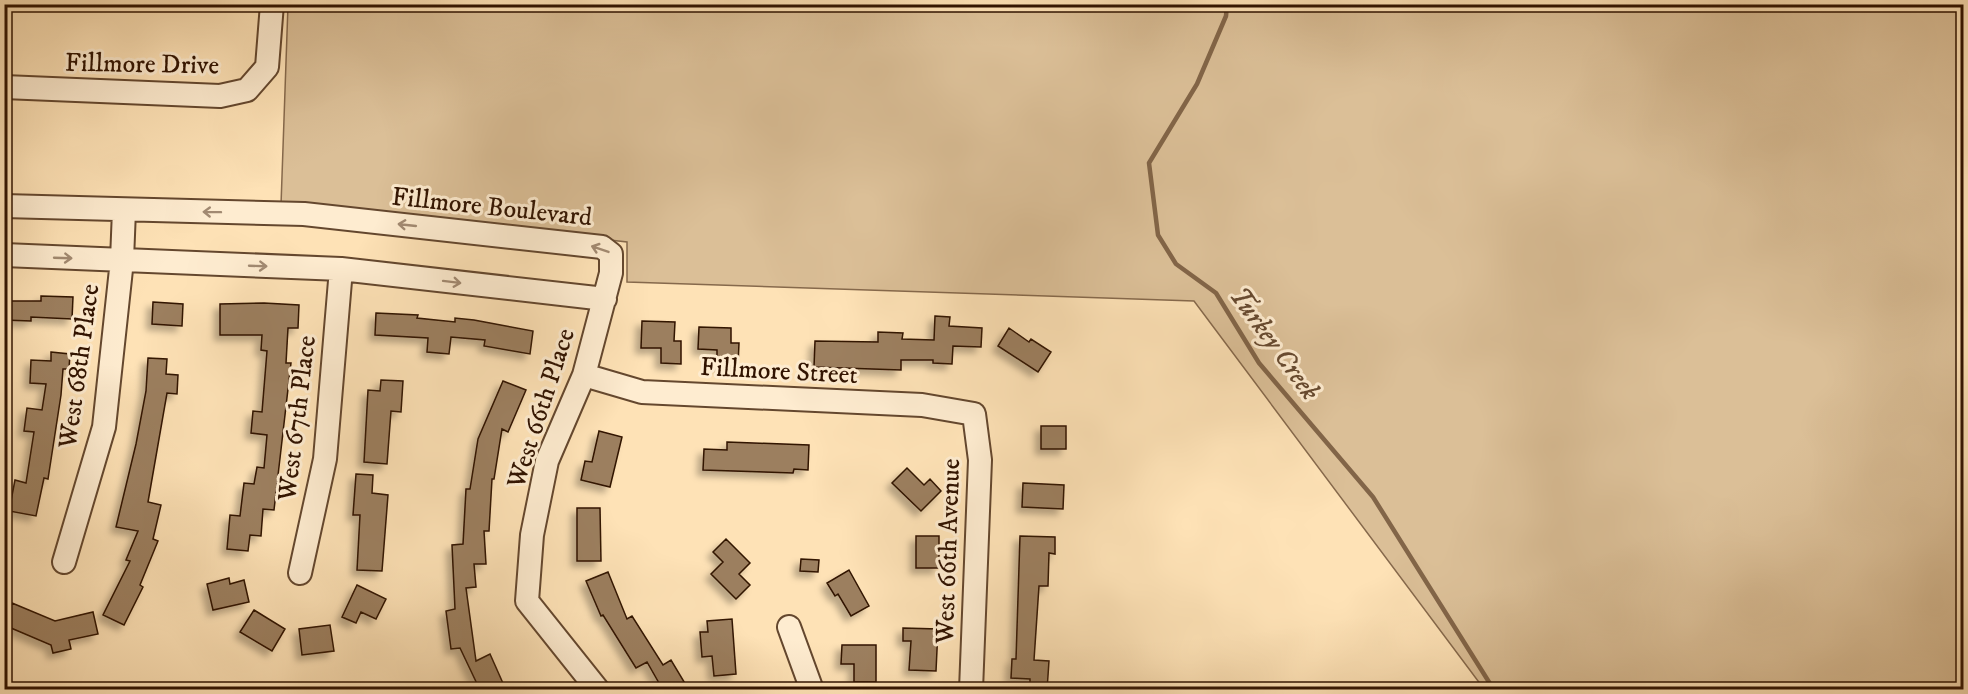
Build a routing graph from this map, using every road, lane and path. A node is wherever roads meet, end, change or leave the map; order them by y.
1 (272, 4) edge
2 (4, 87) edge
3 (4, 206) edge
4 (124, 210) junction
5 (4, 255) edge
6 (122, 260) junction
7 (341, 269) junction
8 (605, 299) junction
9 (584, 375) junction
10 (974, 414) joint
11 (64, 562) dead end
12 (300, 573) dead end
13 (789, 627) dead end
14 (598, 690) edge
15 (812, 690) edge
16 (971, 690) edge

1 - 2 street, Fillmore Drive
3 - 4 street, Fillmore Boulevard
4 - 6 street, West 68th Place
8 -> 4 street, Fillmore Boulevard
5 -> 6 street
6 -> 7 street
6 - 11 street, West 68th Place
7 -> 8 street
7 - 12 street, West 67th Place
8 - 9 street, West 66th Place
9 - 10 street, Fillmore Street
9 - 14 street, West 66th Place
10 - 16 street, West 66th Avenue
13 - 15 street

